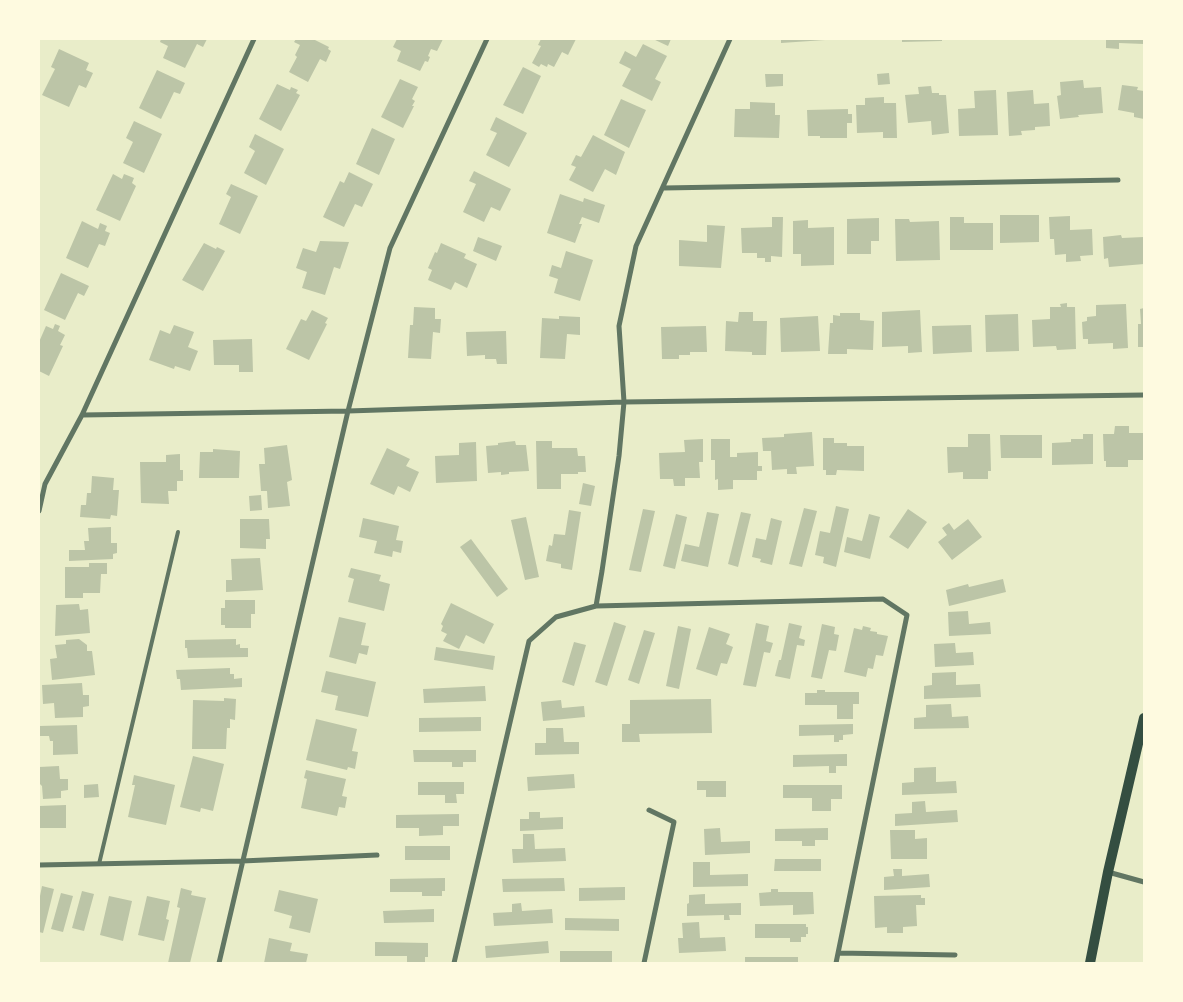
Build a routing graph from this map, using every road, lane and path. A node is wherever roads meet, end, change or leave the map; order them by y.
1 (254, 39) edge
2 (487, 39) edge
3 (730, 39) edge
4 (1118, 180) dead end
5 (664, 188) junction
6 (1144, 395) edge
7 (624, 402) junction
8 (348, 412) junction
9 (82, 415) junction
10 (39, 511) edge
11 (178, 532) dead end
12 (596, 606) junction
13 (1144, 718) edge
14 (649, 810) dead end
15 (378, 855) dead end
16 (242, 861) junction
17 (99, 864) junction
18 (39, 865) edge
19 (1108, 872) junction
20 (1144, 882) edge
21 (838, 952) junction
22 (955, 955) dead end
23 (219, 963) edge
24 (454, 963) edge
25 (644, 963) edge
26 (836, 963) edge
27 (1090, 963) edge

1 - 9 street
2 - 8 street
3 - 5 street
4 - 5 street
5 - 7 street
6 - 7 street
7 - 8 street
7 - 12 street
8 - 9 street
8 - 16 street
9 - 10 street
11 - 17 lane
12 - 21 street
12 - 24 street
13 - 19 main road
14 - 25 street
15 - 16 street
16 - 17 street
16 - 23 street
17 - 18 street
19 - 20 street
19 - 27 main road
21 - 22 street
21 - 26 street

